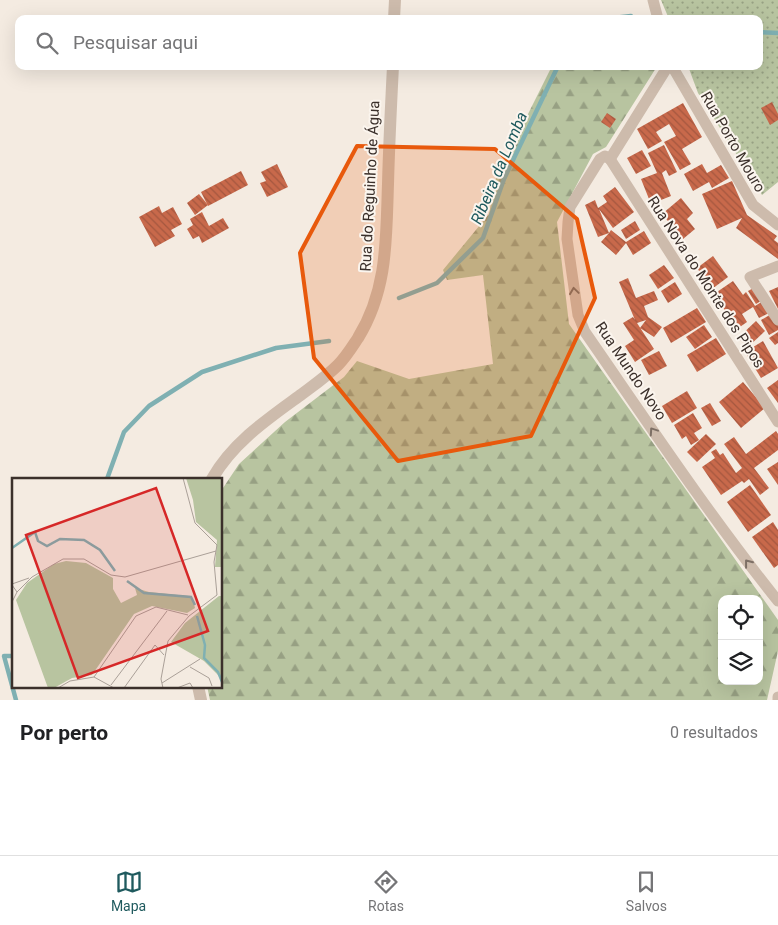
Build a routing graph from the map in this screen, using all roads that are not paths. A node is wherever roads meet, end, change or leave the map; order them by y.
1 (395, 0) edge
2 (653, 0) edge
3 (394, 15) edge
4 (657, 15) edge
5 (392, 70) edge
6 (667, 70) edge
7 (672, 70) edge
8 (610, 159) junction
9 (778, 224) edge
10 (778, 266) edge
11 (778, 320) edge
12 (778, 422) edge
13 (213, 478) edge
14 (778, 601) edge

1 - 3 street
2 - 4 street
5 - 13 street, Rua do Reguinho de Água
6 - 8 street, Rua Mundo Novo
7 - 9 street, Rua Porto Mouro
8 - 12 street, Rua Nova do Monte dos Pipos
14 -> 8 street, Rua Mundo Novo
10 - 11 street

